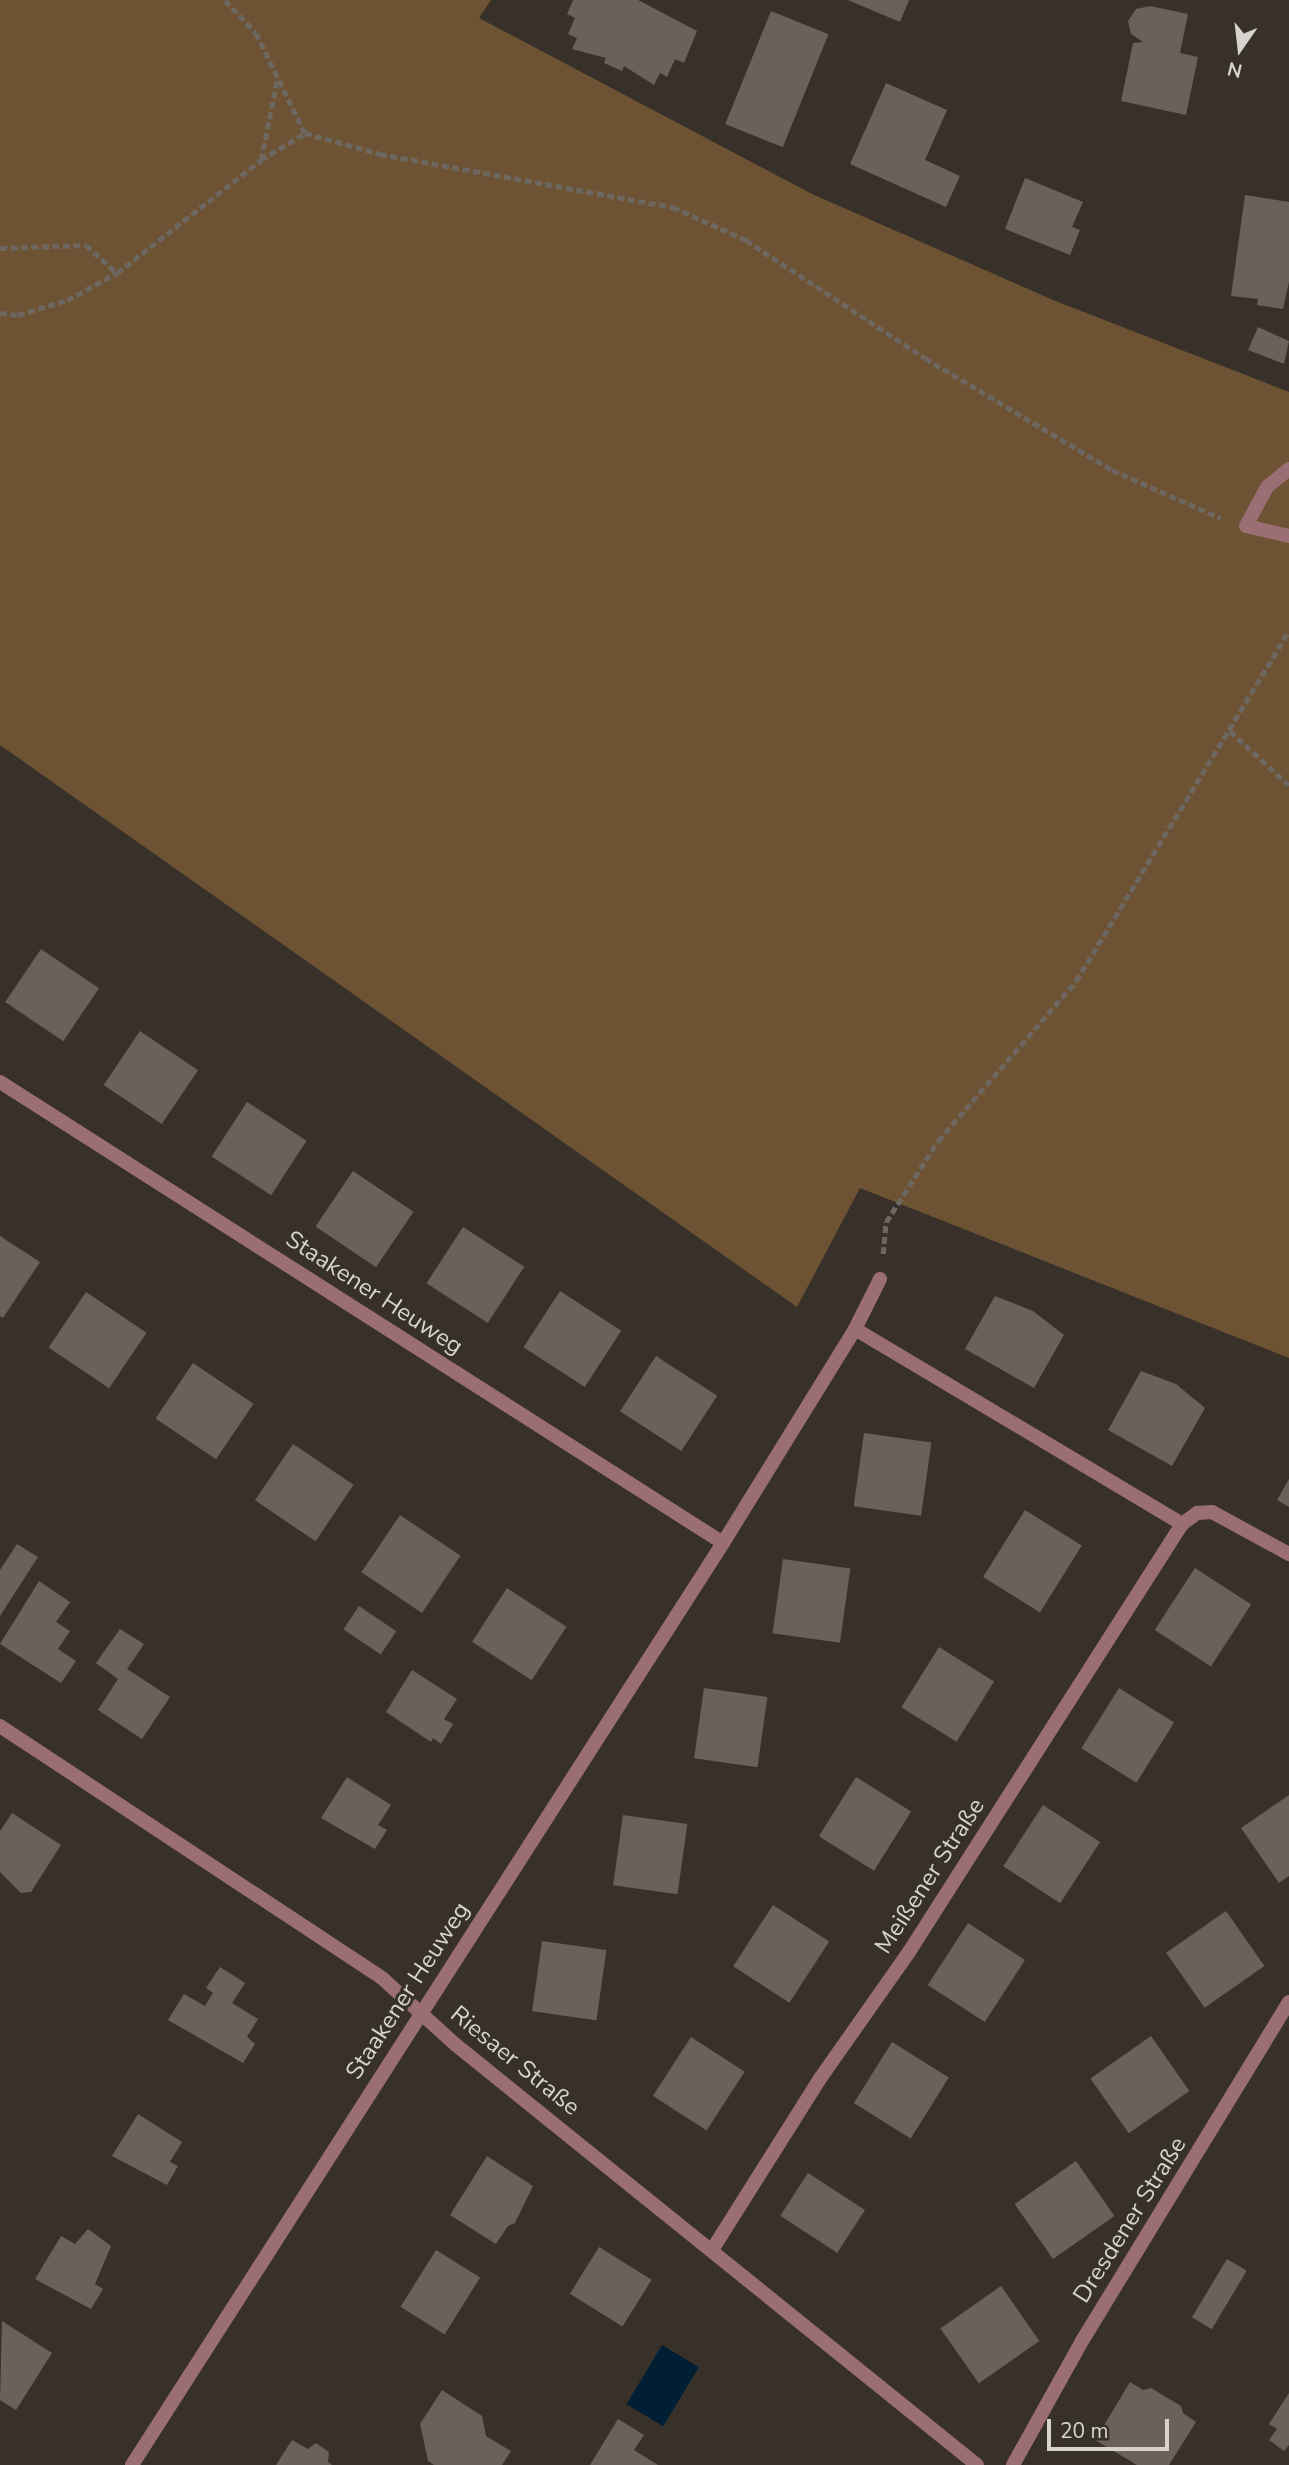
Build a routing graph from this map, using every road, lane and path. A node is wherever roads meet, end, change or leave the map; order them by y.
1 (225, 0) edge
2 (278, 80) junction
3 (305, 133) junction
4 (261, 160) junction
5 (0, 248) edge
6 (117, 273) junction
7 (0, 313) edge
8 (1289, 469) edge
9 (1246, 526) junction
10 (1289, 536) edge
11 (1289, 631) edge
12 (1230, 731) junction
13 (1289, 785) edge
14 (0, 1082) edge
15 (880, 1279) joint
16 (855, 1329) junction
17 (1182, 1524) junction
18 (723, 1543) junction
19 (1289, 1554) edge
20 (0, 1726) edge
21 (1289, 2002) edge
22 (421, 2013) junction
23 (712, 2250) junction
24 (132, 2465) edge
25 (977, 2465) edge
26 (1013, 2465) edge

1 - 2 path
2 - 3 path
2 - 4 path
3 - 4 path
3 - 9 path
4 - 6 path
5 - 6 path
6 - 7 path
8 - 9 street
9 - 10 street
11 - 12 path
12 - 13 path
12 - 15 path
14 - 18 street, Staakener Heuweg
15 - 16 street, Staakener Heuweg
16 - 17 street
16 - 18 street, Staakener Heuweg
17 - 19 street
17 - 23 street, Meißener Straße
18 - 22 street, Staakener Heuweg
20 - 22 street, Riesaer Straße
21 - 26 street, Dresdener Straße
22 - 23 street, Riesaer Straße
22 - 24 street, Staakener Heuweg
23 - 25 street, Riesaer Straße

